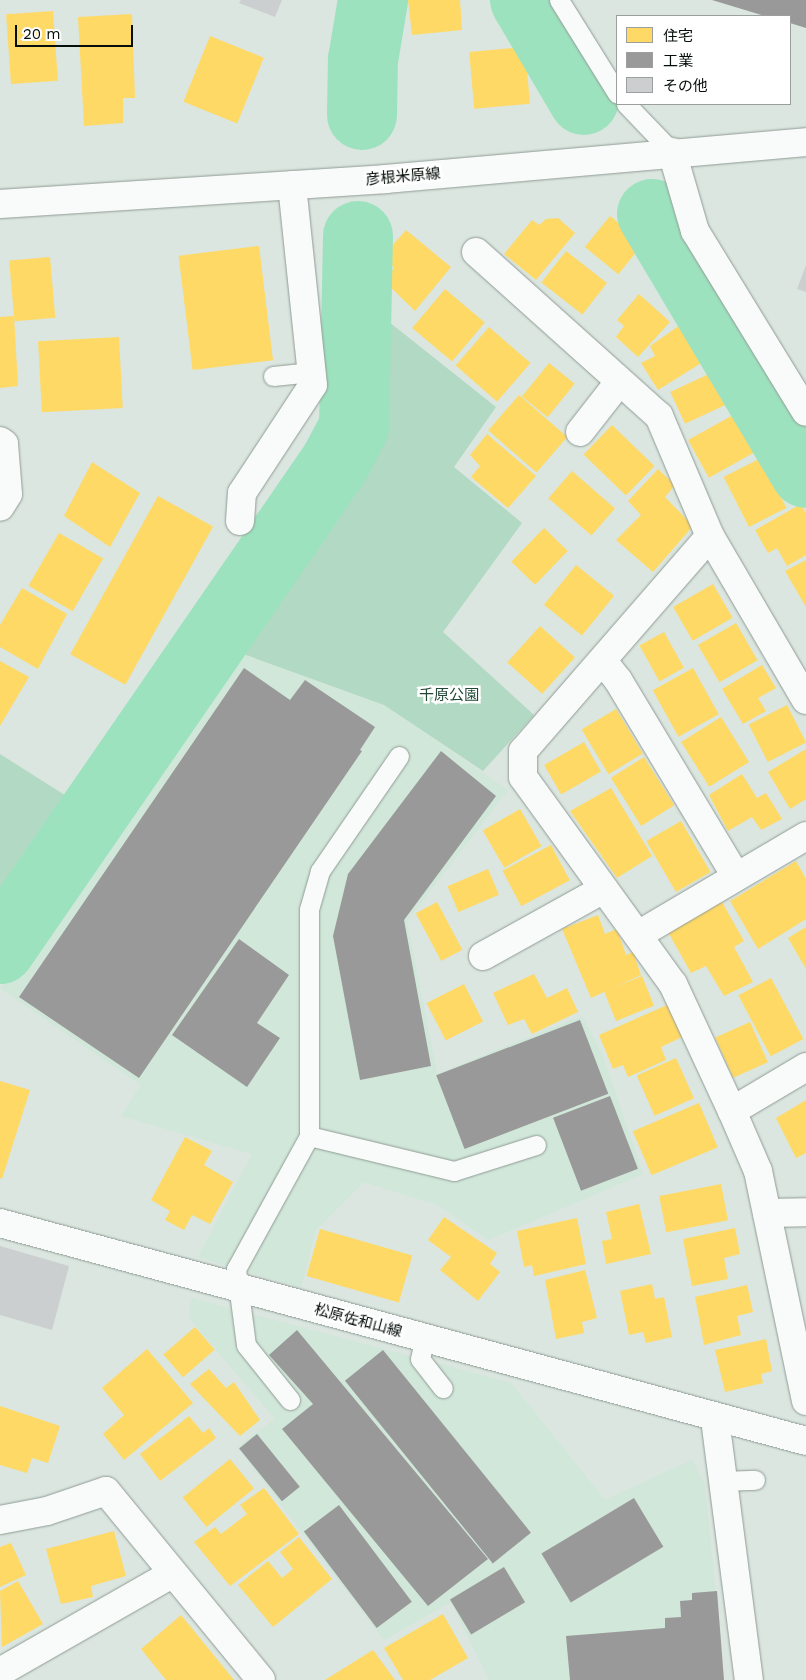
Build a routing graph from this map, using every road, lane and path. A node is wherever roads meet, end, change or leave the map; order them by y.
1 (559, 0) edge
2 (616, 91) edge
3 (627, 105) edge
4 (806, 142) edge
5 (672, 152) junction
6 (292, 185) junction
7 (0, 204) edge
8 (476, 252) dead end
9 (312, 372) junction
10 (273, 376) dead end
11 (619, 382) junction
12 (806, 412) edge
13 (580, 432) dead end
14 (0, 441) edge
15 (0, 507) edge
16 (240, 521) dead end
17 (710, 536) junction
18 (603, 661) junction
19 (806, 700) edge
20 (399, 756) dead end
21 (806, 836) edge
22 (735, 875) junction
23 (604, 889) junction
24 (638, 935) junction
25 (483, 956) dead end
26 (806, 1067) edge
27 (732, 1111) junction
28 (309, 1136) junction
29 (536, 1145) dead end
30 (806, 1212) edge
31 (767, 1213) junction
32 (0, 1223) edge
33 (238, 1288) junction
34 (424, 1339) junction
35 (443, 1388) dead end
36 (290, 1400) dead end
37 (806, 1402) edge
38 (715, 1419) junction
39 (806, 1441) edge
40 (755, 1480) dead end
41 (723, 1481) junction
42 (0, 1520) edge
43 (172, 1574) junction
44 (0, 1672) edge
45 (261, 1680) edge
46 (749, 1680) edge

1 - 2 lane
3 - 5 lane
4 - 5 street, 彦根米原線
5 - 6 street, 彦根米原線
5 - 12 street
6 - 7 street, 彦根米原線
6 - 9 street
8 - 11 street
9 - 10 lane
9 - 16 street
11 - 13 street
11 - 17 street
14 - 15 street
17 - 18 street
17 - 19 street
18 - 22 street
18 - 23 street
20 - 28 lane
21 - 22 street
22 - 24 street
23 - 24 street
23 - 25 street
24 - 27 street
26 - 27 street
27 - 31 street
28 - 29 lane
28 - 33 lane
30 - 31 street
31 - 37 street
32 - 33 street, 松原佐和山線
33 - 34 street, 松原佐和山線
33 - 36 lane
34 - 35 lane
34 - 38 street, 松原佐和山線
38 - 39 street, 松原佐和山線
38 - 41 street
40 - 41 lane
41 - 46 street
42 - 43 street
43 - 44 street
43 - 45 street

